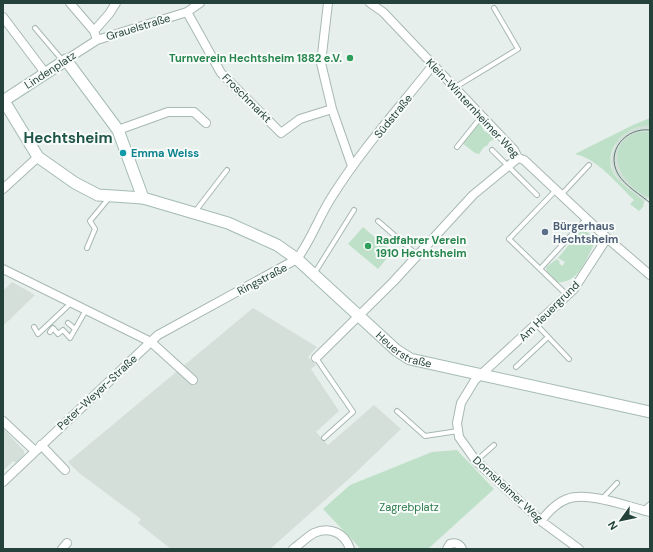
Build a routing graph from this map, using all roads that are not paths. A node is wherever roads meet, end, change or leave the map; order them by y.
1 (70, 3) edge
2 (116, 3) edge
3 (200, 3) edge
4 (328, 3) edge
5 (370, 3) edge
6 (494, 8) dead end
7 (187, 12) junction
8 (3, 17) edge
9 (34, 28) dead end
10 (94, 31) junction
11 (97, 40) junction
12 (64, 61) junction
13 (433, 65) junction
14 (46, 74) junction
15 (454, 88) junction
16 (3, 101) edge
17 (332, 109) junction
18 (481, 117) junction
19 (206, 123) dead end
20 (118, 130) junction
21 (457, 147) dead end
22 (492, 150) dead end
23 (38, 158) junction
24 (518, 158) junction
25 (589, 165) dead end
26 (352, 166) junction
27 (507, 166) junction
28 (228, 170) dead end
29 (3, 189) edge
30 (559, 193) junction
31 (537, 195) dead end
32 (111, 196) junction
33 (143, 198) junction
34 (354, 210) dead end
35 (194, 213) junction
36 (587, 219) junction
37 (378, 221) dead end
38 (607, 238) junction
39 (87, 248) dead end
40 (417, 255) junction
41 (297, 259) junction
42 (3, 269) edge
43 (540, 269) junction
44 (314, 274) junction
45 (650, 275) edge
46 (567, 295) junction
47 (71, 302) junction
48 (86, 310) junction
49 (359, 314) junction
50 (68, 323) dead end
51 (536, 324) junction
52 (34, 327) dead end
53 (75, 329) junction
54 (50, 332) dead end
55 (548, 336) junction
56 (151, 342) junction
57 (316, 358) joint
58 (569, 359) dead end
59 (516, 367) dead end
60 (479, 375) junction
61 (193, 380) dead end
62 (397, 410) dead end
63 (650, 412) edge
64 (3, 420) edge
65 (458, 431) junction
66 (324, 438) dead end
67 (494, 445) dead end
68 (38, 448) junction
69 (476, 461) junction
70 (65, 470) dead end
71 (3, 482) edge
72 (617, 483) dead end
73 (601, 500) junction
74 (650, 504) edge
75 (646, 511) edge
76 (541, 521) junction
77 (293, 549) edge
78 (350, 549) edge
79 (447, 549) edge
80 (462, 549) edge
81 (579, 549) edge

1 - 10 street
2 - 10 street
3 - 7 street, Grauelstraße
4 - 17 street
5 - 13 street, Klein-Winternheimer Weg
6 - 15 lane
7 - 11 street, Grauelstraße
7 - 17 street, Froschmarkt
8 - 14 street
9 - 12 lane
10 - 11 street
11 - 12 street, Lindenplatz
12 - 14 street, Lindenplatz
12 - 20 street
13 - 15 street, Klein-Winternheimer Weg
13 - 26 street, Südstraße
14 - 16 street, Lindenplatz
15 - 18 street, Klein-Winternheimer Weg
16 - 23 street
17 - 26 street
18 - 21 lane
18 - 24 street, Klein-Winternheimer Weg
19 - 20 street
20 - 33 street
22 - 27 lane
23 - 29 street
23 - 32 street, Heuerstraße
24 - 27 street
24 - 30 street, Klein-Winternheimer Weg
25 - 30 lane
26 - 41 street, Ringstraße
27 - 31 lane
27 - 40 street
28 - 35 lane
30 - 36 street, Klein-Winternheimer Weg
30 - 43 lane
32 - 33 street, Heuerstraße
32 - 39 lane
33 - 35 street, Heuerstraße
34 - 44 lane
35 - 41 street, Heuerstraße
36 - 38 street, Klein-Winternheimer Weg
36 - 43 lane
37 - 40 lane
38 - 45 street, Klein-Winternheimer Weg
38 - 46 street, Am Heuergrund
40 - 49 street
41 - 44 street, Heuerstraße
41 - 56 street, Ringstraße
42 - 47 street
43 - 46 lane
44 - 49 street, Heuerstraße
46 - 51 street, Am Heuergrund
47 - 48 street
47 - 52 lane
48 - 53 lane
48 - 56 street
49 - 57 street
49 - 60 street, Heuerstraße
50 - 53 lane
51 - 55 lane
51 - 60 street, Am Heuergrund
53 - 54 lane
55 - 58 lane
55 - 59 lane
56 - 61 street
56 - 68 street, Peter-Weyer-Straße
57 - 66 lane
60 - 63 street, Heuerstraße
60 - 65 street, Dornsheimer Weg
62 - 65 lane
64 - 68 street
65 - 69 street, Dornsheimer Weg
67 - 69 lane
68 - 70 street
68 - 71 street, Peter-Weyer-Straße
69 - 76 street, Dornsheimer Weg
72 - 73 lane
73 - 75 street
73 - 76 street
74 - 75 lane
76 - 81 street, Dornsheimer Weg
77 - 78 street
79 - 80 street

